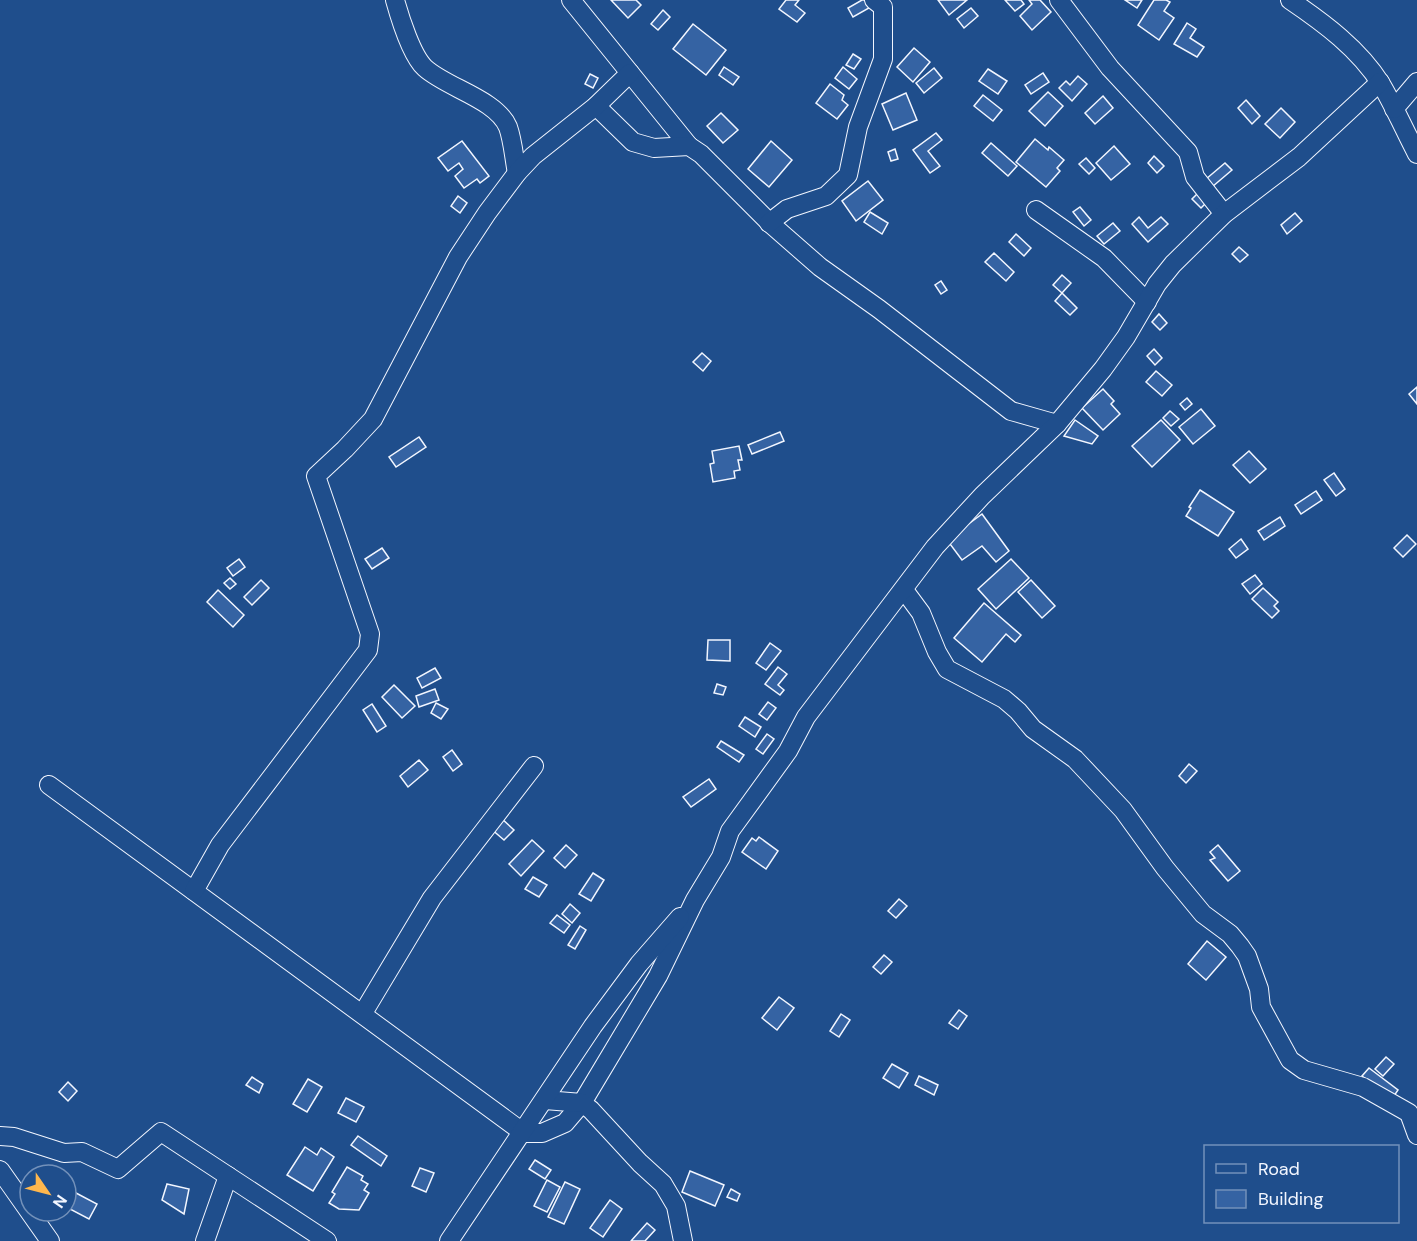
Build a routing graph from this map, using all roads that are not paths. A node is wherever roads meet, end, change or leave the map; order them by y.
1 (395, 0) edge
2 (571, 0) edge
3 (874, 0) edge
4 (1059, 0) edge
5 (1290, 0) edge
6 (630, 74) junction
7 (1380, 82) junction
8 (1417, 82) edge
9 (596, 106) junction
10 (1394, 109) junction
11 (689, 146) junction
12 (1417, 154) edge
13 (517, 173) junction
14 (1036, 210) dead end
15 (1224, 214) junction
16 (769, 222) junction
17 (1146, 302) junction
18 (1057, 424) junction
19 (904, 590) junction
20 (534, 766) dead end
21 (49, 785) dead end
22 (194, 891) junction
23 (695, 900) junction
24 (363, 1013) junction
25 (545, 1100) junction
26 (582, 1103) junction
27 (524, 1132) junction
28 (1417, 1135) edge
29 (0, 1136) edge
30 (0, 1170) edge
31 (228, 1176) junction
32 (50, 1241) edge
33 (205, 1241) edge
34 (327, 1241) edge
35 (449, 1241) edge
36 (683, 1241) edge

1 - 13 street
2 - 6 street
3 - 16 street
4 - 15 street
5 - 7 street
6 - 9 street
6 - 11 street
7 - 10 street
7 - 15 street
8 - 10 street
9 - 11 street
9 - 13 street
10 - 12 street
11 - 16 street
13 - 22 street
14 - 17 street
15 - 17 street
16 - 18 street
17 - 18 street
18 - 19 street
19 - 23 street
19 - 28 street
20 - 24 street
21 - 22 street
22 - 24 street
23 - 25 street
23 - 26 street
24 - 27 street
25 - 26 street
25 - 27 street
26 - 27 street
26 - 36 street
27 - 35 street
29 - 31 street
30 - 32 street
31 - 33 street
31 - 34 street

